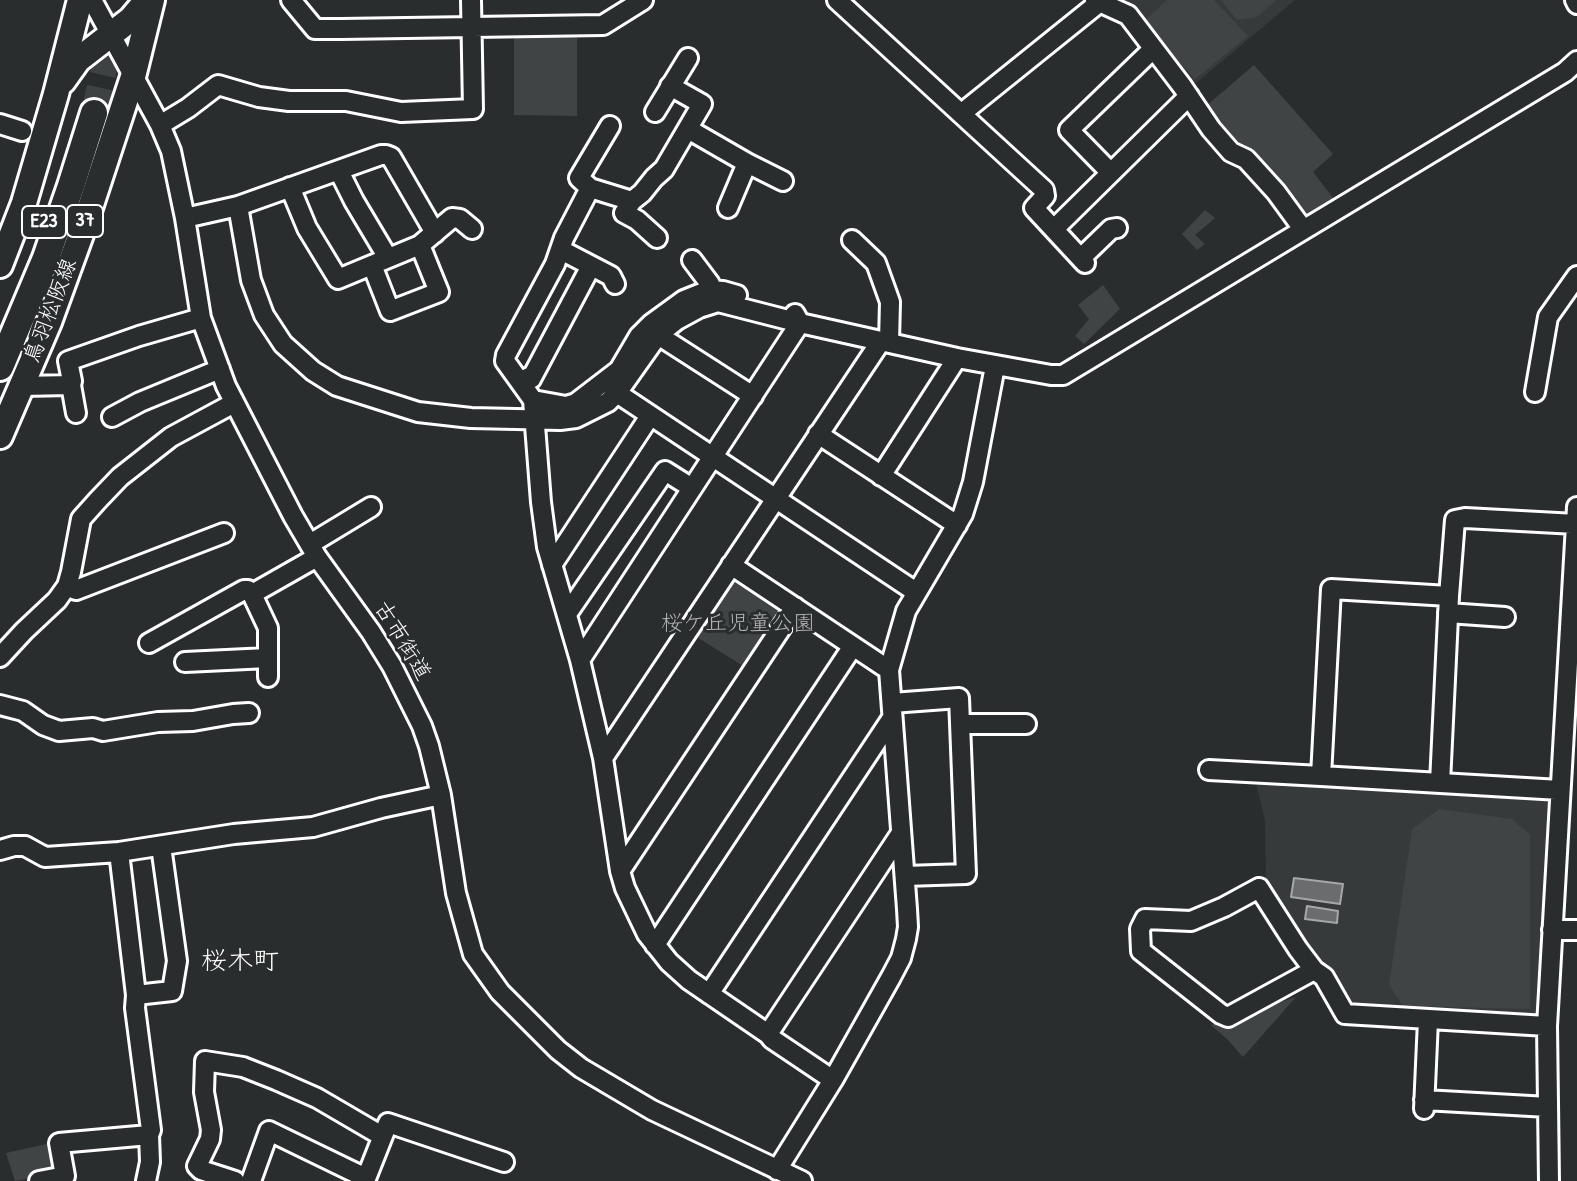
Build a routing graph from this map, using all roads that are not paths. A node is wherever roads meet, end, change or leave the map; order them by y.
1 (80, 0) edge
2 (92, 0) edge
3 (149, 0) edge
4 (291, 0) edge
5 (471, 0) edge
6 (643, 0) edge
7 (837, 0) edge
8 (1098, 1) edge
9 (471, 26) junction
10 (110, 34) junction
11 (1153, 49) junction
12 (688, 58) dead end
13 (1577, 61) edge
14 (133, 77) junction
15 (670, 86) junction
16 (56, 94) junction
17 (1189, 96) junction
18 (655, 112) dead end
19 (962, 113) junction
20 (0, 124) edge
21 (160, 125) junction
22 (610, 126) dead end
23 (688, 129) junction
24 (22, 131) dead end
25 (747, 163) junction
26 (339, 171) junction
27 (1111, 173) junction
28 (783, 181) dead end
29 (290, 187) junction
30 (590, 188) junction
31 (632, 201) junction
32 (238, 206) junction
33 (728, 208) dead end
34 (185, 218) junction
35 (1117, 228) dead end
36 (472, 229) dead end
37 (1054, 229) junction
38 (1303, 229) junction
39 (435, 233) junction
40 (657, 238) dead end
41 (852, 240) dead end
42 (420, 245) junction
43 (561, 250) junction
44 (692, 260) dead end
45 (380, 261) junction
46 (0, 265) edge
47 (591, 266) junction
48 (1577, 276) edge
49 (615, 284) dead end
50 (710, 290) junction
51 (201, 318) junction
52 (800, 323) junction
53 (0, 333) edge
54 (658, 335) junction
55 (885, 342) junction
56 (957, 358) junction
57 (995, 366) junction
58 (0, 367) edge
59 (220, 369) junction
60 (520, 382) junction
61 (71, 385) junction
62 (21, 386) junction
63 (1535, 392) dead end
64 (617, 393) junction
65 (753, 396) junction
66 (234, 403) junction
67 (534, 409) junction
68 (76, 413) dead end
69 (650, 416) junction
70 (112, 417) dead end
71 (818, 434) junction
72 (0, 436) edge
73 (712, 457) junction
74 (881, 476) junction
75 (692, 488) junction
76 (776, 498) junction
77 (371, 507) dead end
78 (1576, 516) edge
79 (957, 525) junction
80 (224, 533) dead end
81 (314, 550) junction
82 (552, 565) junction
83 (731, 565) junction
84 (67, 586) junction
85 (916, 592) junction
86 (252, 594) junction
87 (1448, 604) junction
88 (795, 607) junction
89 (567, 614) junction
90 (1505, 617) dead end
91 (149, 643) dead end
92 (853, 646) junction
93 (0, 657) edge
94 (580, 660) junction
95 (185, 662) dead end
96 (889, 670) junction
97 (0, 705) edge
98 (892, 711) junction
99 (249, 713) dead end
100 (961, 724) junction
101 (1026, 724) dead end
102 (603, 758) junction
103 (1209, 770) dead end
104 (1321, 776) junction
105 (1440, 783) junction
106 (1560, 790) junction
107 (441, 795) junction
108 (901, 833) junction
109 (161, 846) junction
110 (0, 850) edge
111 (119, 852) junction
112 (620, 871) junction
113 (905, 876) junction
114 (1552, 930) junction
115 (1577, 930) edge
116 (655, 945) junction
117 (1314, 970) junction
118 (709, 994) junction
119 (136, 995) junction
120 (1428, 1020) junction
121 (1547, 1026) junction
122 (768, 1034) junction
123 (833, 1080) junction
124 (1548, 1107) junction
125 (149, 1135) junction
126 (382, 1136) junction
127 (504, 1162) dead end
128 (777, 1170) junction
129 (366, 1180) edge
130 (39, 1181) edge
131 (146, 1181) edge
132 (235, 1181) edge
133 (251, 1181) edge
134 (802, 1181) edge
135 (1549, 1181) edge

1 - 16 main road
2 - 10 street, 古市街道
3 - 10 main road
3 - 14 main road, 鳥羽松阪線 / 37
4 - 9 street
5 - 9 street
6 - 9 street
7 - 19 street
8 - 11 street
8 - 19 street
9 - 21 street
10 - 14 street, 古市街道
10 - 16 main road
11 - 17 street
11 - 27 street
12 - 15 street
13 - 38 street
14 - 21 street, 古市街道
14 - 62 main road, 鳥羽松阪線 / 37
15 - 18 street
15 - 23 street
16 - 46 main road
17 - 27 street
17 - 38 street
19 - 37 street
20 - 24 street
21 - 34 street, 古市街道
22 - 30 street
23 - 25 street
23 - 31 street
25 - 28 street
25 - 33 street
26 - 29 street
26 - 39 street
26 - 45 street
27 - 37 street
29 - 32 street
29 - 45 street
30 - 31 street
30 - 43 street
31 - 40 street
32 - 34 street
32 - 67 street
34 - 51 street, 古市街道
35 - 37 street
36 - 39 street
38 - 57 street
39 - 42 street
41 - 55 street
42 - 45 street
42 - 45 street
43 - 47 street
43 - 60 street
44 - 50 street
47 - 49 street
47 - 60 street
48 - 63 street
50 - 52 street
50 - 67 street
51 - 59 street, 古市街道
51 - 61 street
52 - 54 street
52 - 55 street
52 - 65 street
53 - 58 highway, E23
54 - 64 street
54 - 65 street
55 - 56 street
55 - 71 street
56 - 57 street
56 - 74 street
57 - 79 street
59 - 66 street, 古市街道
59 - 70 street
60 - 67 street
61 - 62 street
61 - 68 street
62 - 72 main road, 鳥羽松阪線 / 37
64 - 67 street
64 - 69 street
65 - 73 street
66 - 81 street, 古市街道
66 - 84 street
67 - 82 street
69 - 73 street
69 - 82 street
71 - 74 street
71 - 76 street
73 - 75 street
73 - 76 street
74 - 79 street
75 - 89 street
75 - 94 street
76 - 83 street
76 - 85 street
77 - 81 street
78 - 87 street
78 - 106 street
79 - 85 street
80 - 84 street
81 - 86 street
81 - 107 street, 古市街道
82 - 89 street
83 - 88 street
83 - 102 street
84 - 93 street
85 - 96 street
86 - 91 street
86 - 95 street
87 - 90 street
87 - 104 street
87 - 105 street
88 - 92 street
88 - 112 street
89 - 94 street
92 - 96 street
92 - 116 street
94 - 102 street
96 - 98 street
97 - 99 street
98 - 100 street
98 - 108 street
98 - 118 street
100 - 101 street
100 - 113 street
102 - 112 street
103 - 104 street
104 - 105 street
105 - 106 street
106 - 114 street
107 - 109 street
107 - 128 street, 古市街道
108 - 113 street
108 - 122 street
109 - 111 street
109 - 119 street
110 - 111 street
111 - 119 street
112 - 116 street
113 - 123 street
114 - 115 street
114 - 121 street
116 - 118 street
117 - 117 street
117 - 120 street
118 - 122 street
119 - 125 street
120 - 121 street
120 - 124 street
121 - 124 street
122 - 123 street
123 - 128 street
124 - 135 street
125 - 130 street
125 - 131 street
126 - 127 street
126 - 129 street
126 - 132 street
128 - 134 street, 古市街道
129 - 133 street

